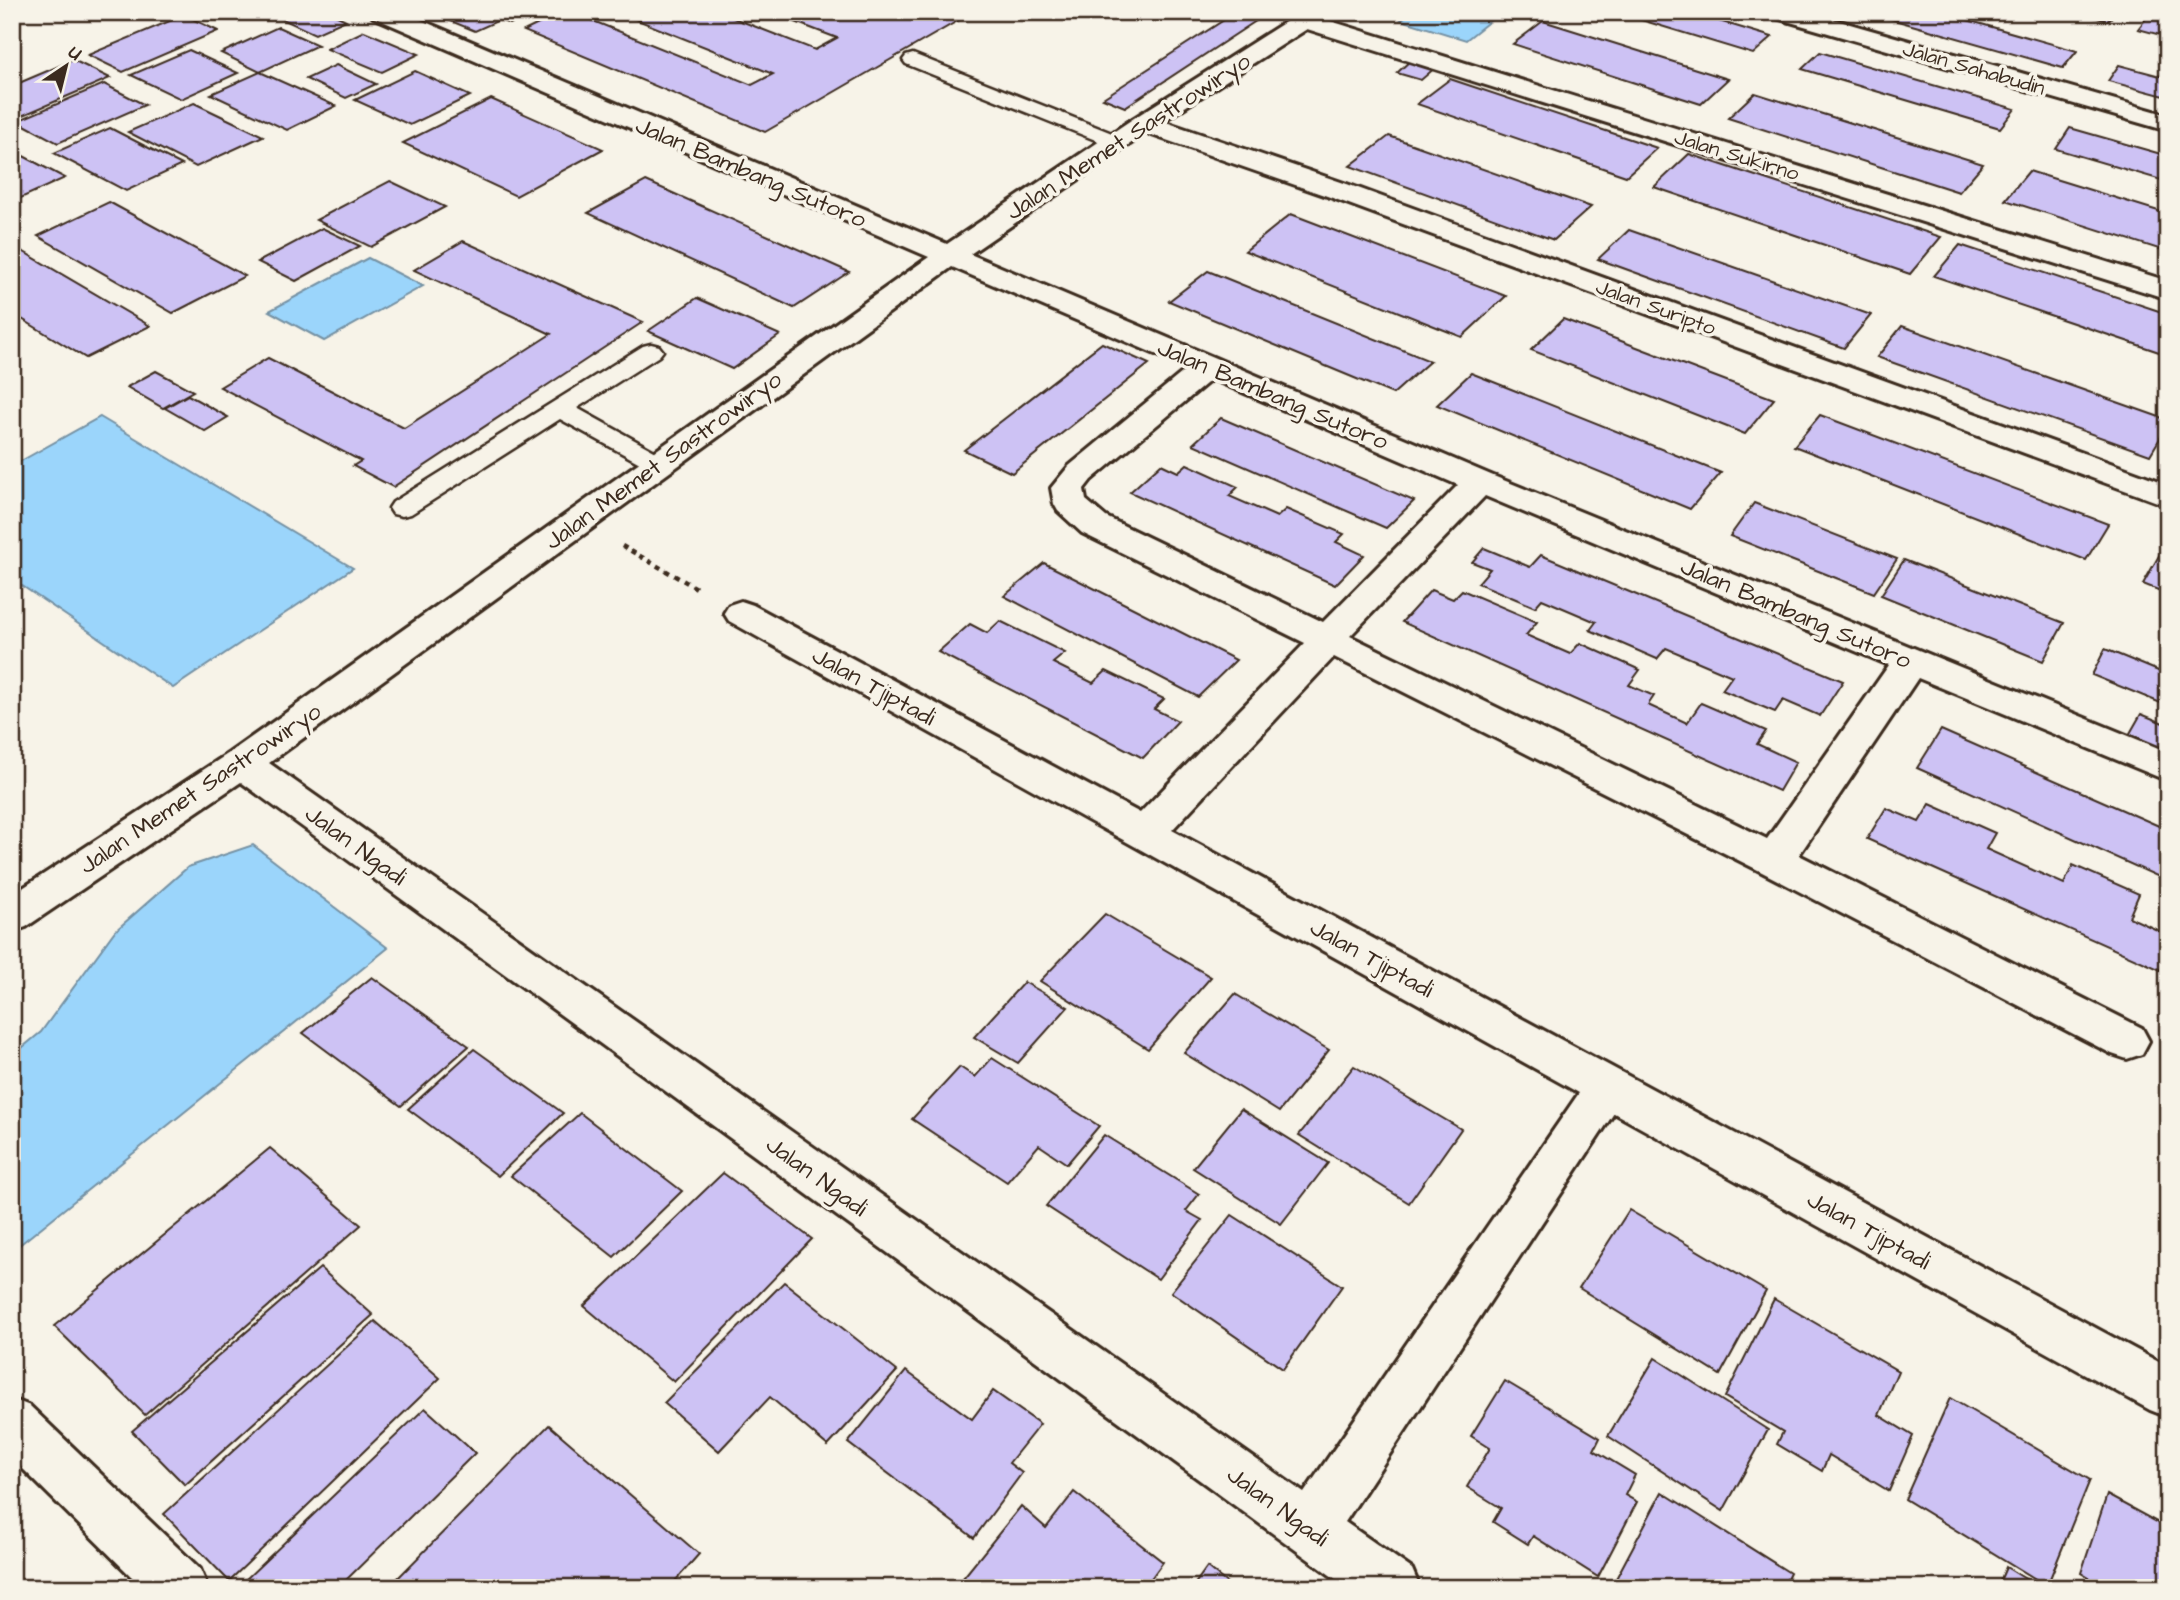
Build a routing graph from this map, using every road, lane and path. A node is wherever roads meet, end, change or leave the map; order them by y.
1 (381, 12) edge
2 (1781, 12) edge
3 (1312, 17) edge
4 (914, 60) dead end
5 (1143, 122) junction
6 (2168, 123) edge
7 (1115, 141) junction
8 (948, 256) junction
9 (2168, 290) edge
10 (651, 351) dead end
11 (1208, 367) junction
12 (560, 409) junction
13 (658, 463) junction
14 (1480, 482) junction
15 (2168, 496) edge
16 (402, 508) dead end
17 (577, 521) junction
18 (741, 613) joint
19 (1329, 640) junction
20 (1911, 661) junction
21 (242, 763) junction
22 (2168, 767) edge
23 (1145, 833) junction
24 (1774, 860) junction
25 (12, 916) edge
26 (2127, 1041) dead end
27 (1607, 1087) junction
28 (2168, 1393) edge
29 (12, 1423) edge
30 (1310, 1529) junction
31 (181, 1588) edge
32 (1393, 1588) edge

1 - 8 street, Jalan Bambang Sutoro
2 - 6 street, Jalan Sahabudin
3 - 5 street, Jalan Memet Sastrowiryo
3 - 9 street, Jalan Sukirno
4 - 7 lane
5 - 7 street, Jalan Memet Sastrowiryo
5 - 15 street, Jalan Suripto
7 - 8 street, Jalan Memet Sastrowiryo
8 - 11 street, Jalan Bambang Sutoro
8 - 13 street, Jalan Memet Sastrowiryo
10 - 12 lane
11 - 14 street, Jalan Bambang Sutoro
11 - 19 street
12 - 13 lane
12 - 16 lane
13 - 17 street, Jalan Memet Sastrowiryo
14 - 19 street
14 - 20 street, Jalan Bambang Sutoro
17 - 18 path
17 - 21 street, Jalan Memet Sastrowiryo
18 - 23 street, Jalan Tjiptadi
19 - 23 street
19 - 24 street
20 - 22 street, Jalan Bambang Sutoro
20 - 24 street
21 - 25 street, Jalan Memet Sastrowiryo
21 - 30 street, Jalan Ngadi
23 - 27 street, Jalan Tjiptadi
24 - 26 street
27 - 28 street, Jalan Tjiptadi
27 - 30 street
29 - 31 street
30 - 32 street, Jalan Ngadi

